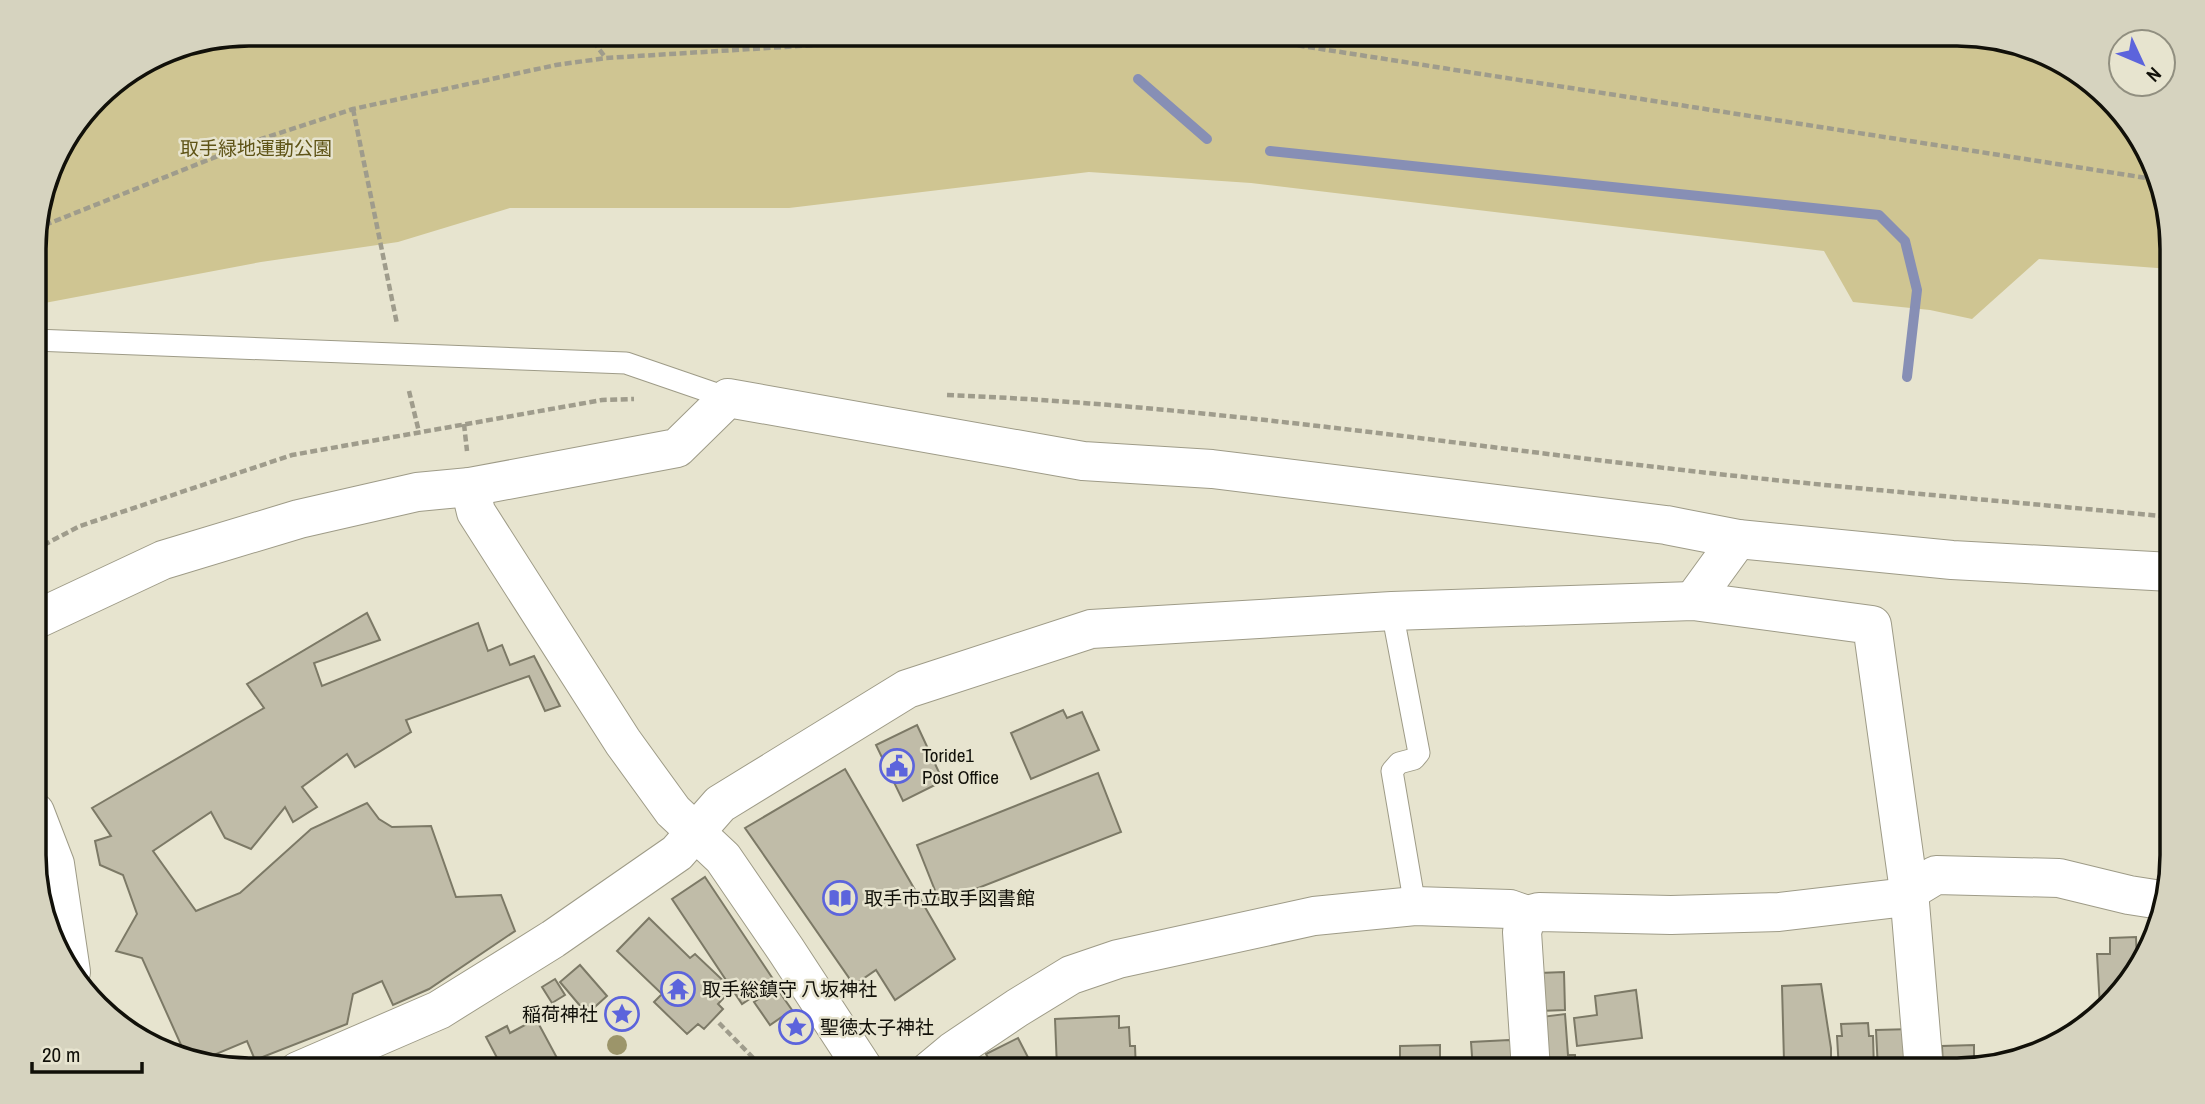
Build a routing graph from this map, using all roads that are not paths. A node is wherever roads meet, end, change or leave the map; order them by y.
1 (46, 340) edge
2 (727, 398) junction
3 (468, 471) junction
4 (1738, 539) junction
5 (2160, 571) edge
6 (1693, 601) junction
7 (1392, 611) junction
8 (46, 615) edge
9 (696, 831) junction
10 (46, 841) edge
11 (47, 883) edge
12 (48, 885) edge
13 (1909, 891) junction
14 (2155, 899) edge
15 (1415, 906) junction
16 (1527, 915) junction
17 (59, 927) edge
18 (328, 1058) edge
19 (856, 1058) edge
20 (945, 1058) edge
21 (1530, 1058) edge
22 (1923, 1058) edge

1 - 2 lane
2 - 3 street
2 - 4 street
3 - 8 street
3 - 9 street
4 - 5 street
4 - 6 street
6 - 7 street
6 - 13 street
7 - 9 street
7 - 15 lane
9 - 18 street
9 - 19 street
10 - 11 street
12 - 17 street
13 - 14 street
13 - 16 street
13 - 22 street
15 - 16 street
15 - 20 street
16 - 21 street

